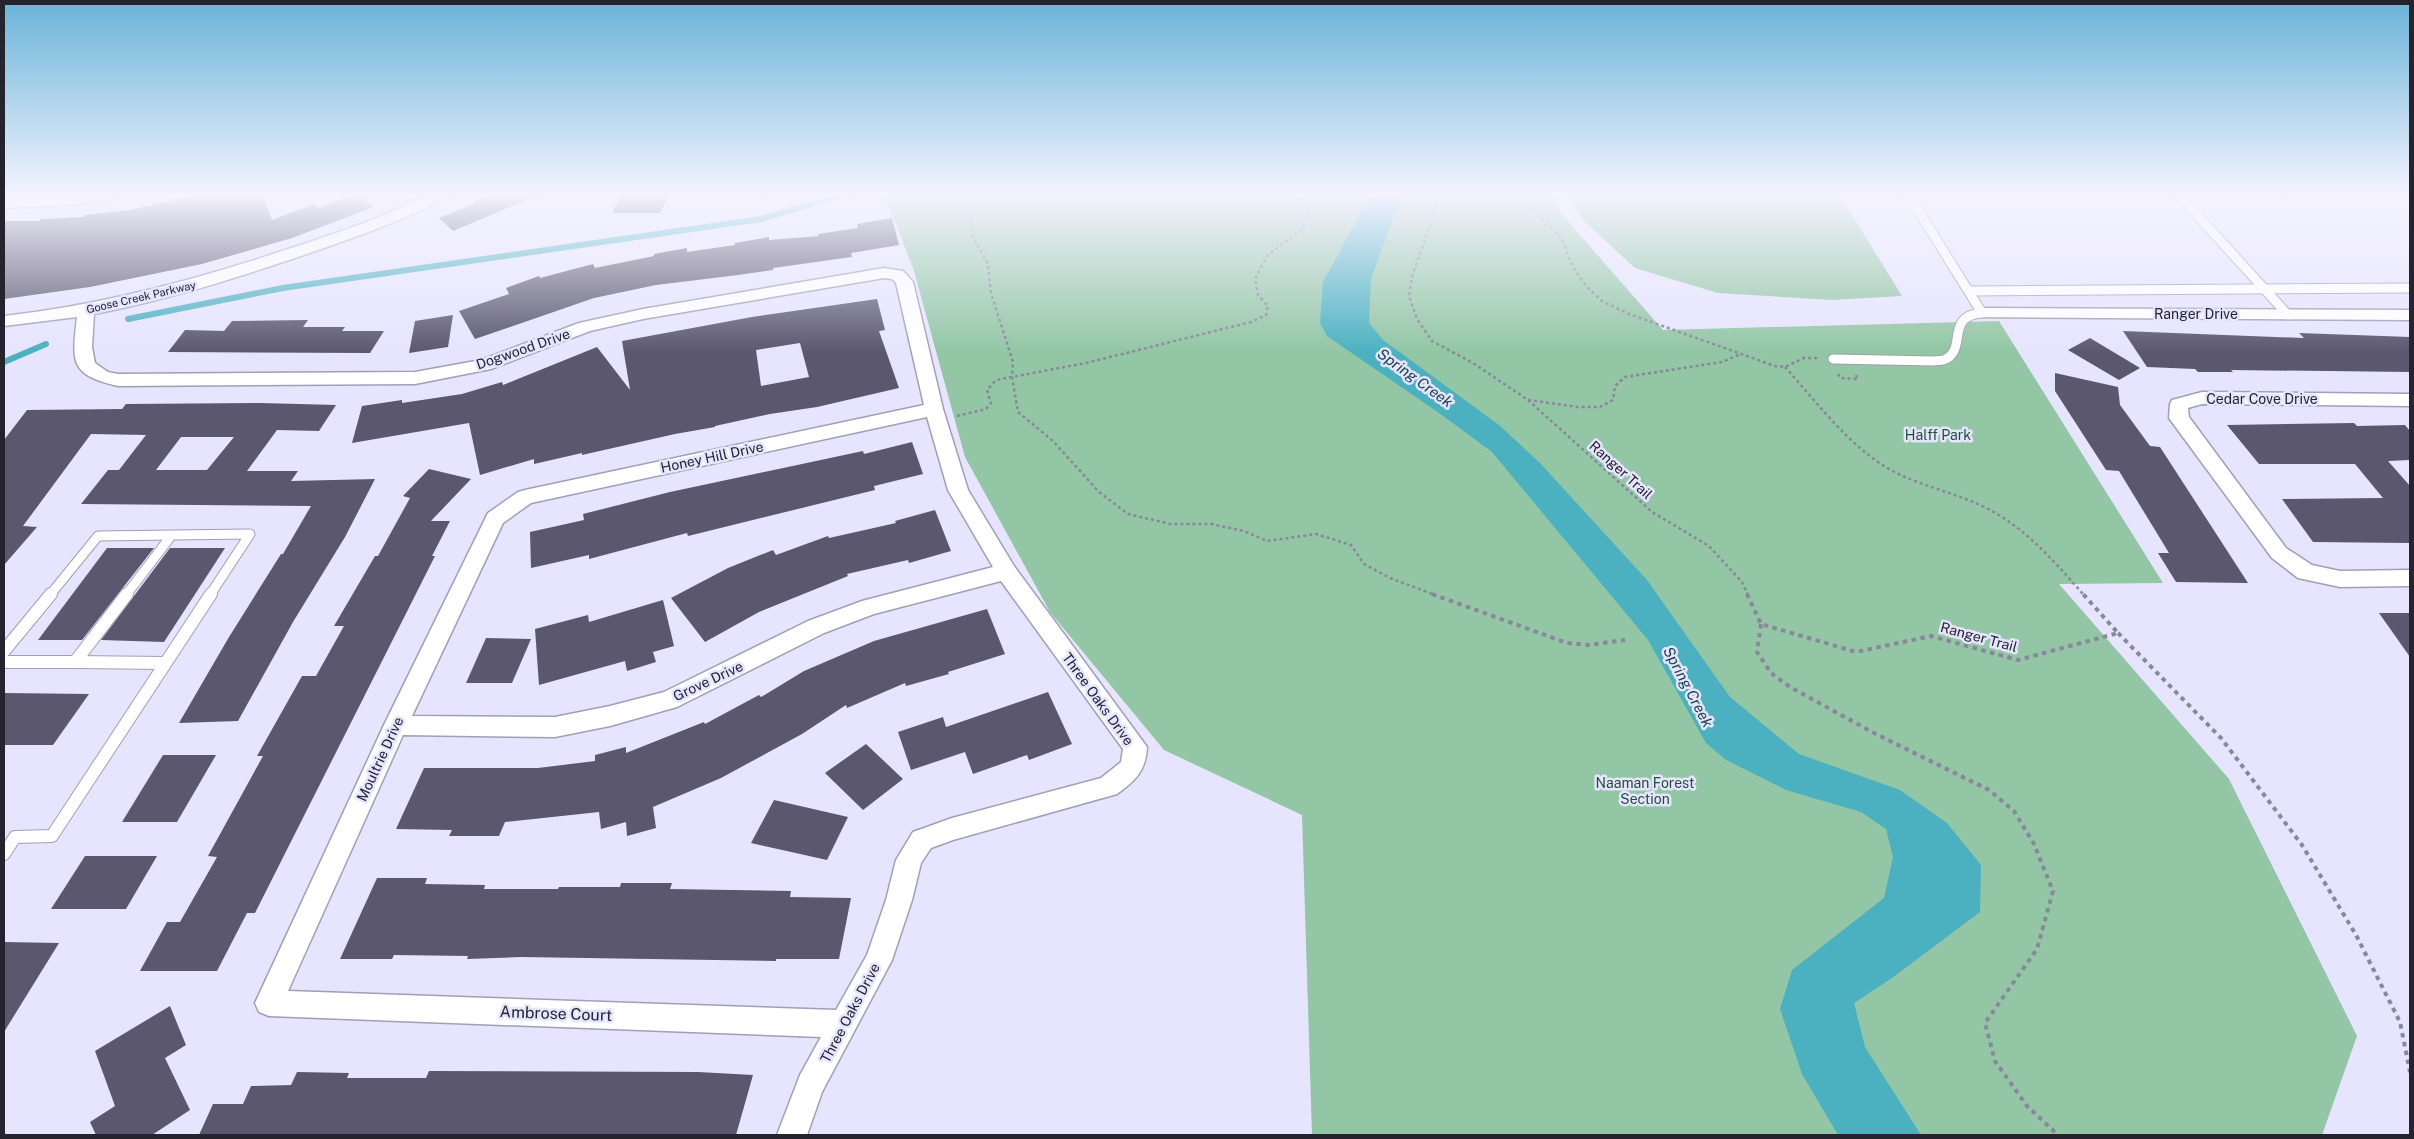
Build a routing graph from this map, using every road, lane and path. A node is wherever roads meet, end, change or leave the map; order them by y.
1 (313, 247) edge
2 (979, 247) edge
3 (1278, 247) edge
4 (1422, 247) edge
5 (1565, 247) edge
6 (1941, 247) edge
7 (2227, 247) edge
8 (897, 275) joint
9 (2410, 288) edge
10 (2266, 290) junction
11 (1969, 291) junction
12 (86, 310) junction
13 (1982, 313) junction
14 (2288, 314) junction
15 (2410, 315) edge
16 (4, 321) edge
17 (1741, 354) junction
18 (1834, 359) joint
19 (1785, 367) junction
20 (1012, 377) junction
21 (1528, 400) junction
22 (2410, 400) edge
23 (942, 413) junction
24 (495, 518) joint
25 (171, 536) junction
26 (1006, 572) junction
27 (2410, 578) edge
28 (1760, 624) junction
29 (2118, 634) junction
30 (1625, 640) dead end
31 (4, 651) edge
32 (4, 662) edge
33 (75, 662) junction
34 (165, 663) junction
35 (396, 725) junction
36 (4, 854) edge
37 (269, 1003) joint
38 (843, 1024) junction
39 (2410, 1072) edge
40 (794, 1134) edge
41 (2058, 1135) edge

1 - 12 street, Goose Creek Parkway
2 - 20 path
3 - 20 path
4 - 21 path, Ranger Trail
5 - 17 path
6 - 11 lane
7 - 10 lane
8 - 12 street, Dogwood Drive
8 - 23 street, Three Oaks Drive
9 - 10 lane
10 - 11 lane
10 - 14 lane
11 - 13 lane
12 - 16 street, Goose Creek Parkway
13 - 14 street, Ranger Drive
13 - 18 lane
14 - 15 street, Ranger Drive
17 - 19 path
17 - 21 path, Ranger Trail
18 - 19 path
19 - 29 path
20 - 23 path
20 - 30 path
21 - 28 path, Ranger Trail
22 - 27 street, Cedar Cove Drive
23 - 24 street, Honey Hill Drive
23 - 26 street, Three Oaks Drive
24 - 35 street, Moultrie Drive
25 - 31 lane
25 - 33 lane
25 - 34 lane
26 - 35 street, Grove Drive
26 - 38 street, Three Oaks Drive
28 - 29 path, Ranger Trail
28 - 41 path
29 - 39 path
32 - 33 lane
33 - 34 lane
34 - 36 lane
35 - 37 street, Moultrie Drive
37 - 38 street, Ambrose Court
38 - 40 street, Three Oaks Drive

